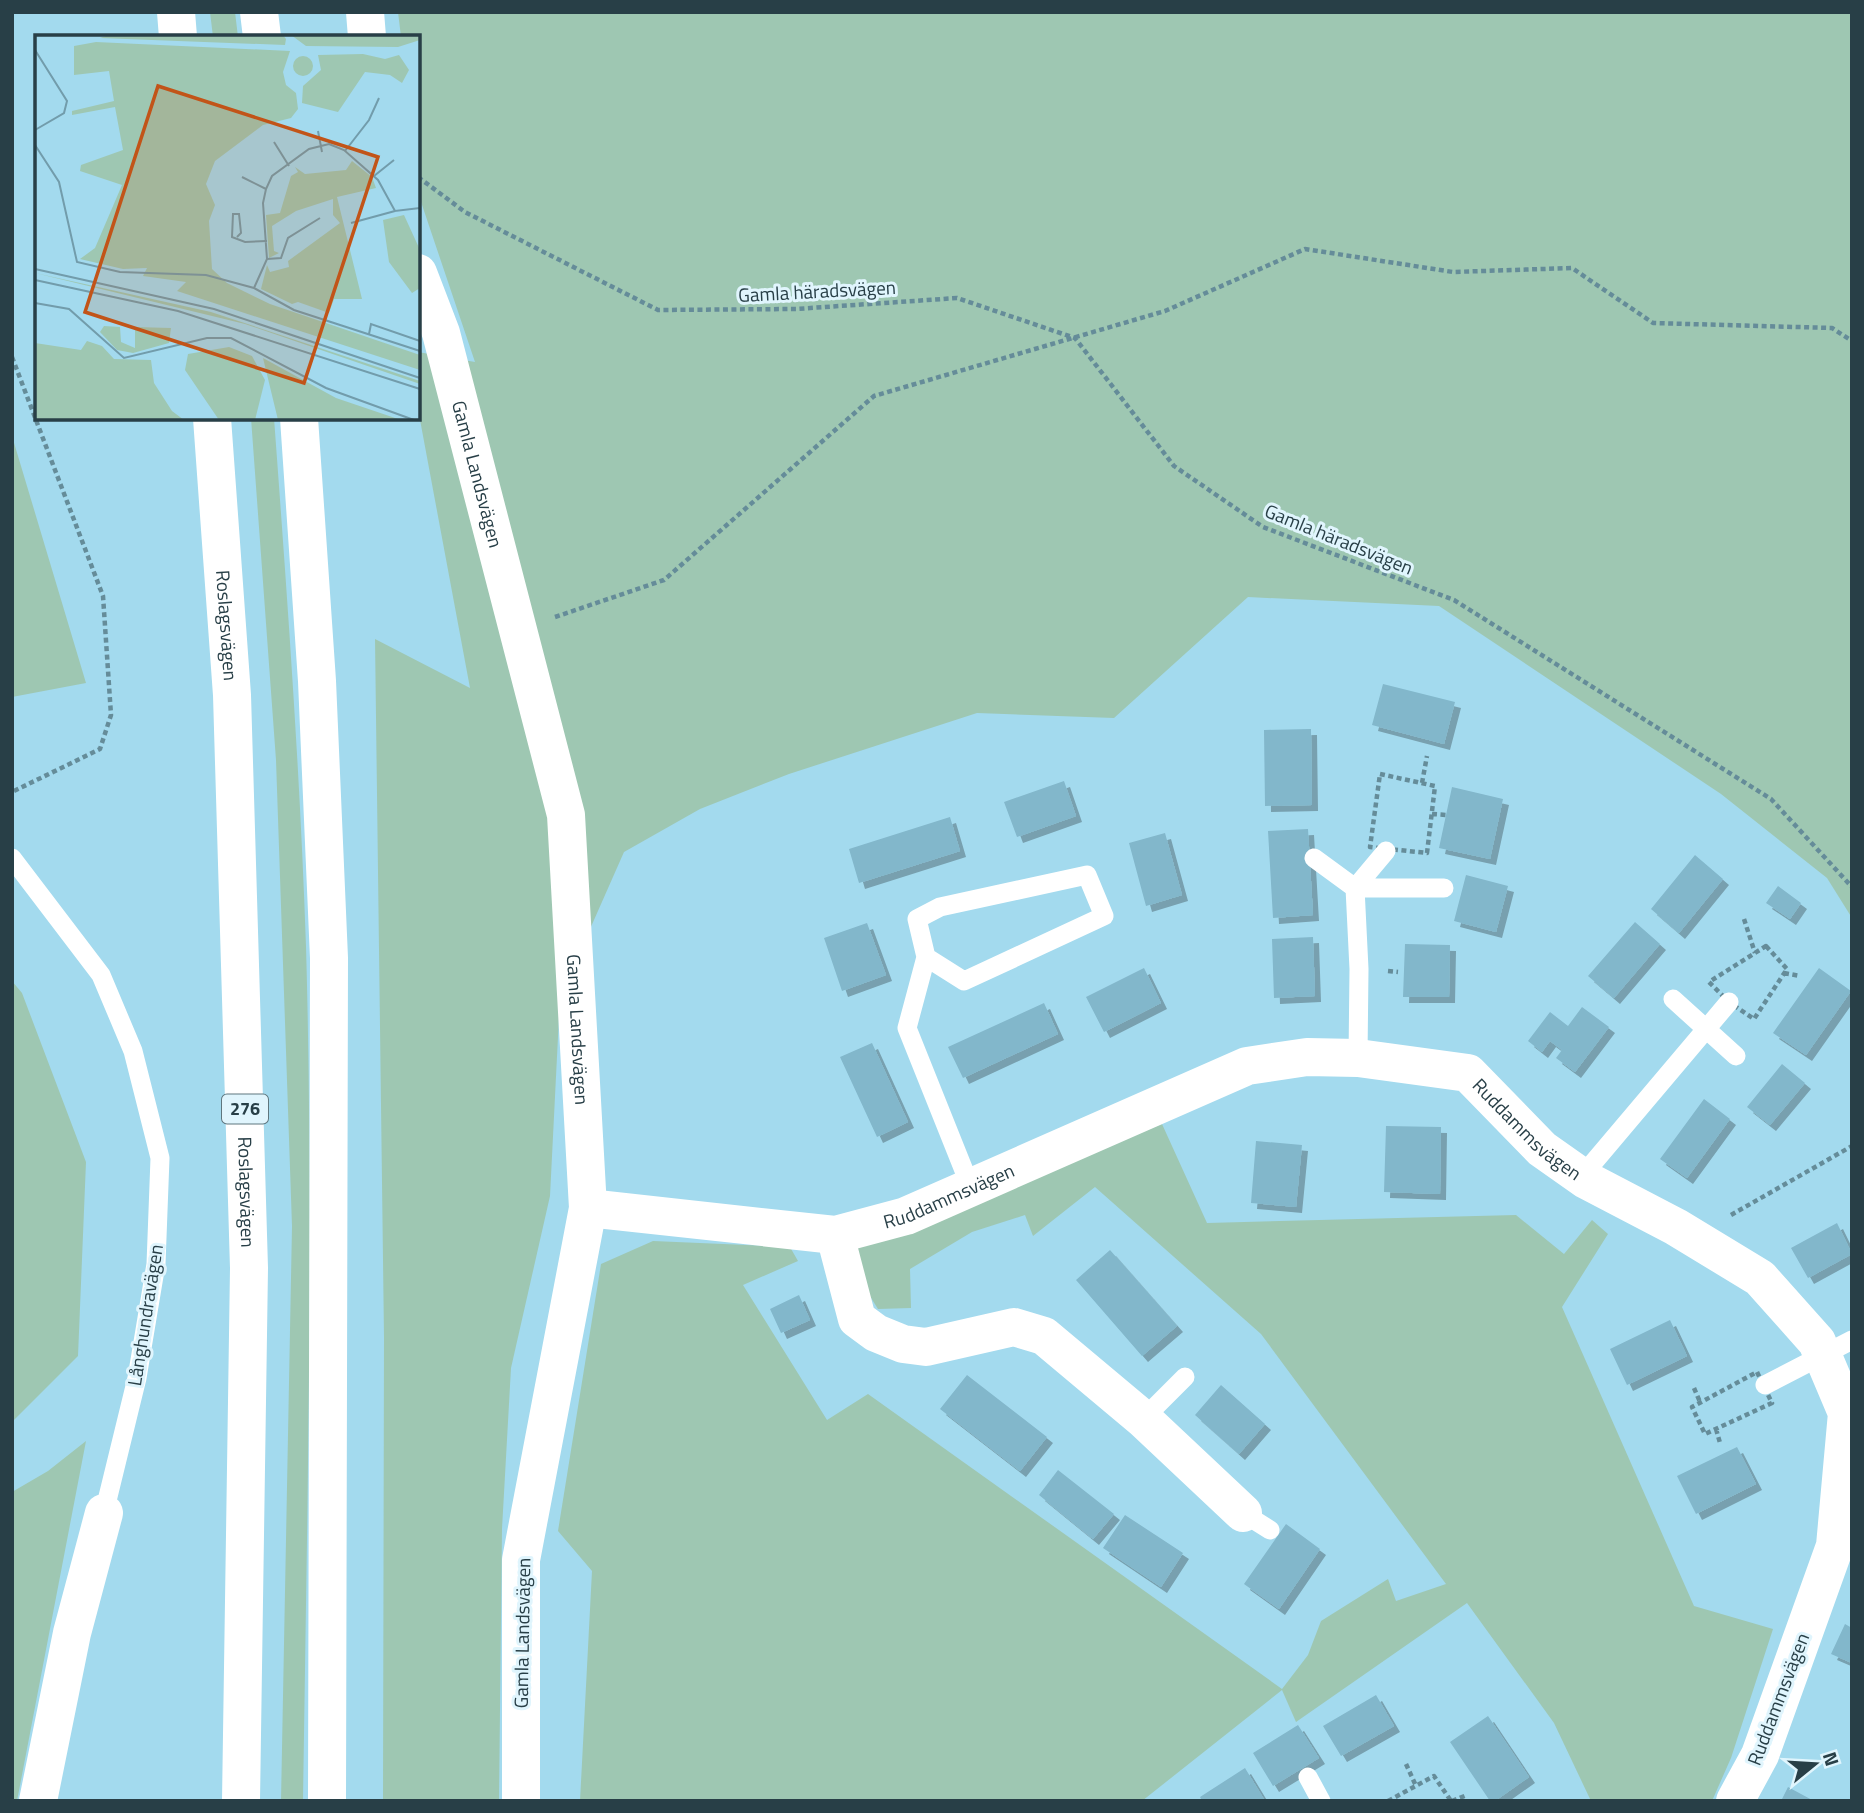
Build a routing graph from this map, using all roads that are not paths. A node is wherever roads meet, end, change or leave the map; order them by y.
1 (176, 12) edge
2 (259, 12) edge
3 (365, 12) edge
4 (178, 35) edge
5 (262, 35) edge
6 (367, 35) edge
7 (420, 278) edge
8 (212, 420) edge
9 (299, 420) edge
10 (1378, 849) road end
11 (12, 858) edge
12 (1314, 858) dead end
13 (1355, 888) junction
14 (1444, 888) dead end
15 (926, 957) junction
16 (1673, 999) dead end
17 (1729, 1002) dead end
18 (1706, 1028) junction
19 (1736, 1056) dead end
20 (1358, 1058) junction
21 (1582, 1177) junction
22 (971, 1188) junction
23 (588, 1208) junction
24 (835, 1235) junction
25 (1837, 1348) edge
26 (1185, 1377) dead end
27 (1765, 1385) road end
28 (1143, 1419) junction
29 (104, 1513) joint
30 (1257, 1522) dead end
31 (1841, 1559) edge
32 (1308, 1777) dead end
33 (38, 1801) edge
34 (241, 1801) edge
35 (327, 1801) edge
36 (521, 1801) edge
37 (1321, 1801) edge
38 (1735, 1801) edge

1 - 4 street
2 - 5 street
3 - 6 street
7 - 23 street, Gamla Landsvägen
8 - 34 street, Roslagsvägen / 276
9 - 35 street
10 - 13 lane
11 - 29 lane, Långhundravägen
12 - 13 lane
13 - 14 lane
13 - 20 lane
15 - 15 lane
15 - 22 lane
16 - 18 lane
17 - 18 lane
18 - 19 lane
18 - 21 lane
20 - 21 street, Ruddammsvägen
20 - 22 street, Ruddammsvägen
21 - 25 street, Ruddammsvägen
22 - 24 street, Ruddammsvägen
23 - 24 street, Ruddammsvägen
23 - 36 street, Gamla Landsvägen
24 - 28 street
25 - 27 lane
25 - 31 street, Ruddammsvägen
26 - 28 lane
28 - 30 street
29 - 33 street, Långhundravägen
31 - 38 street, Ruddammsvägen
32 - 37 lane

